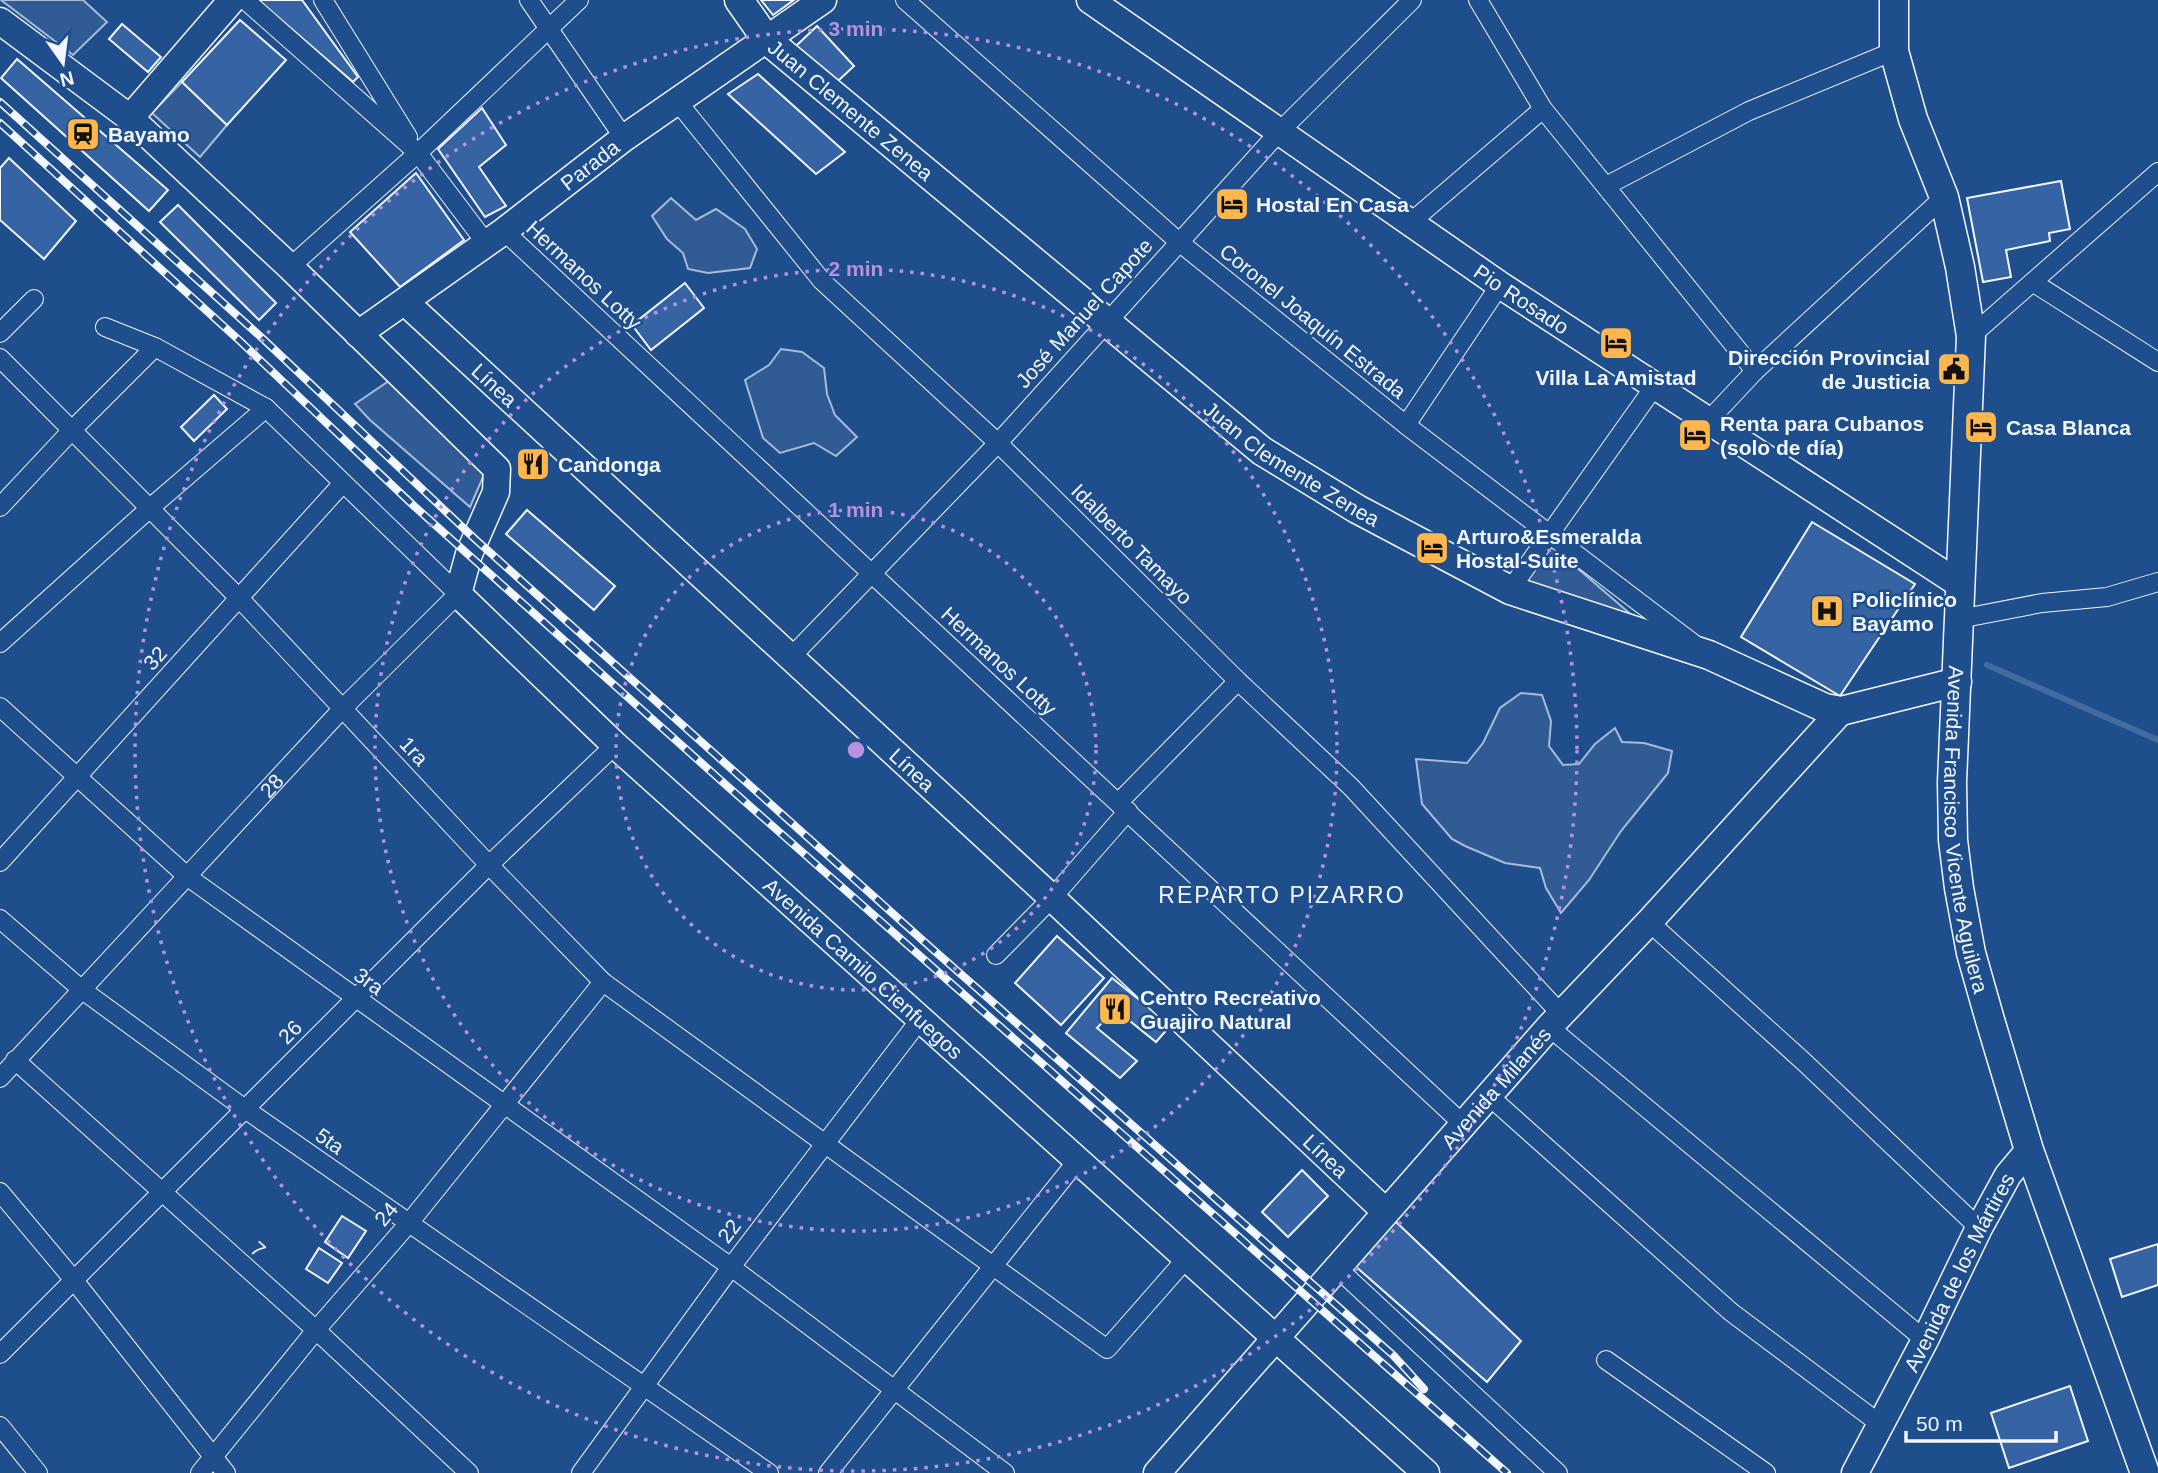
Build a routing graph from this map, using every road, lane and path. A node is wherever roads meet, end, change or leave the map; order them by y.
1 (232, 0) edge
2 (245, 0) edge
3 (323, 0) edge
4 (529, 0) edge
5 (579, 0) edge
6 (739, 0) edge
7 (823, 0) edge
8 (905, 0) edge
9 (1090, 0) edge
10 (1412, 0) edge
11 (1478, 0) edge
12 (1894, 0) edge
13 (0, 21) edge
14 (549, 29) junction
15 (766, 40) junction
16 (1894, 51) junction
17 (677, 101) junction
18 (1543, 109) junction
19 (130, 118) junction
20 (1280, 131) junction
21 (624, 138) junction
22 (418, 153) junction
23 (2158, 172) edge
24 (1606, 186) junction
25 (1944, 197) junction
26 (1411, 222) junction
27 (495, 237) junction
28 (1179, 242) junction
29 (290, 267) junction
30 (2034, 283) junction
31 (1500, 285) junction
32 (34, 299) dead end
33 (405, 302) junction
34 (1107, 324) junction
35 (105, 327) dead end
36 (0, 333) edge
37 (358, 334) junction
38 (1971, 336) junction
39 (155, 348) junction
40 (0, 358) edge
41 (2158, 362) edge
42 (1755, 371) junction
43 (1654, 387) junction
44 (266, 408) junction
45 (1709, 420) junction
46 (1406, 425) junction
47 (73, 429) junction
48 (998, 443) junction
49 (343, 483) junction
50 (0, 507) edge
51 (150, 508) junction
52 (1549, 533) junction
53 (871, 575) junction
54 (2158, 582) edge
55 (1961, 585) junction
56 (1510, 590) junction
57 (458, 594) junction
58 (240, 599) junction
59 (1959, 619) junction
60 (0, 642) edge
61 (1709, 655) junction
62 (791, 657) junction
63 (1238, 681) junction
64 (1957, 682) junction
65 (0, 707) edge
66 (343, 708) junction
67 (1842, 711) junction
68 (615, 745) junction
69 (76, 778) junction
70 (1123, 807) junction
71 (0, 862) edge
72 (489, 865) junction
73 (188, 877) junction
74 (1052, 898) junction
75 (0, 919) edge
76 (1649, 922) junction
77 (996, 955) dead end
78 (603, 982) junction
79 (81, 989) junction
80 (355, 999) junction
81 (919, 1021) junction
82 (1555, 1021) junction
83 (15, 1060) junction
84 (0, 1078) edge
85 (1489, 1096) junction
86 (505, 1104) junction
87 (245, 1109) junction
88 (1464, 1125) junction
89 (824, 1143) junction
90 (2029, 1150) junction
91 (1077, 1161) junction
92 (0, 1192) edge
93 (160, 1192) junction
94 (1386, 1212) junction
95 (409, 1223) junction
96 (1979, 1227) junction
97 (1186, 1259) junction
98 (993, 1265) junction
99 (731, 1267) junction
100 (1336, 1267) junction
101 (73, 1279) junction
102 (316, 1330) junction
103 (1275, 1336) junction
104 (1926, 1340) junction
105 (0, 1354) edge
106 (1606, 1360) dead end
107 (645, 1386) junction
108 (894, 1390) junction
109 (1880, 1424) junction
110 (0, 1426) edge
111 (213, 1458) junction
112 (38, 1473) edge
113 (200, 1473) edge
114 (226, 1473) edge
115 (469, 1473) edge
116 (581, 1473) edge
117 (769, 1473) edge
118 (828, 1473) edge
119 (1005, 1473) edge
120 (1157, 1473) edge
121 (1426, 1473) edge
122 (1558, 1473) edge
123 (1766, 1473) edge
124 (1855, 1473) edge
125 (2145, 1473) edge

1 - 19 street
2 - 22 street
3 - 22 street
4 - 14 street
5 - 14 street
6 - 15 main road, Juan Clemente Zenea
7 - 15 street, Parada
8 - 28 street, Coronel Joaquín Estrada
9 - 20 street, Pio Rosado
10 - 20 street, José Manuel Capote
11 - 18 street
12 - 16 main road, Avenida Francisco Vicente Aguilera
13 - 19 street
14 - 21 street
14 - 22 street
15 - 17 street, Parada
15 - 34 main road, Juan Clemente Zenea
16 - 24 street
16 - 25 main road, Avenida Francisco Vicente Aguilera
17 - 21 street, Parada
17 - 48 street, Idalberto Tamayo
18 - 24 street
18 - 26 street
19 - 29 street
20 - 26 street, Pio Rosado
20 - 28 street, José Manuel Capote
21 - 27 street, Parada
22 - 27 street, Hermanos Lotty
22 - 29 street
23 - 30 street
24 - 42 street
25 - 38 main road, Avenida Francisco Vicente Aguilera
25 - 42 street
26 - 31 street, Pio Rosado
27 - 33 street, Parada
27 - 53 street, Hermanos Lotty
28 - 34 street, José Manuel Capote
28 - 46 street, Coronel Joaquín Estrada
29 - 37 street
30 - 38 street
30 - 41 street
31 - 43 street, Pio Rosado
31 - 46 street
32 - 36 street
33 - 37 street, Parada
33 - 62 street, Línea
34 - 48 street, José Manuel Capote
34 - 56 main road, Juan Clemente Zenea
35 - 39 street
37 - 57 street, 28
38 - 55 main road, Avenida Francisco Vicente Aguilera
39 - 44 street
39 - 47 street
40 - 47 street, 1ra
42 - 45 street
43 - 45 street, Pio Rosado
43 - 52 street
44 - 49 street
44 - 51 street
45 - 55 street, Pio Rosado
46 - 52 street, Coronel Joaquín Estrada
47 - 50 street
47 - 51 street, 1ra
48 - 53 street, José Manuel Capote
48 - 63 street, Idalberto Tamayo
49 - 57 street
49 - 58 street, 32
51 - 58 street, 1ra
51 - 60 street
52 - 56 street
52 - 61 street, Coronel Joaquín Estrada
53 - 62 street, José Manuel Capote
53 - 70 street, Hermanos Lotty
54 - 59 street
55 - 59 main road, Avenida Francisco Vicente Aguilera
56 - 61 main road, Juan Clemente Zenea
57 - 66 street, 28
57 - 68 street, Avenida Camilo Cienfuegos
58 - 66 street, 1ra
58 - 69 street, 32
59 - 64 main road, Avenida Francisco Vicente Aguilera
61 - 67 main road, Juan Clemente Zenea
62 - 74 street, Línea
63 - 70 street
63 - 82 street, Idalberto Tamayo
64 - 67 main road
64 - 90 main road, Avenida Francisco Vicente Aguilera
65 - 69 street, 3ra
66 - 72 street, 1ra
66 - 73 street, 28
67 - 76 street, Avenida Milanés
68 - 72 street, 26
68 - 81 street, Avenida Camilo Cienfuegos
69 - 71 street, 32
69 - 73 street, 3ra
70 - 74 street
70 - 88 street, Hermanos Lotty
72 - 78 street, 1ra
72 - 80 street, 26
73 - 79 street, 28
73 - 80 street, 3ra
74 - 77 street
74 - 94 street, Línea
75 - 79 street, 5ta
76 - 82 street, Avenida Milanés
76 - 96 street
78 - 86 street, 24
78 - 89 street, 1ra
79 - 83 street, 28
79 - 87 street, 5ta
80 - 86 street, 3ra
80 - 87 street, 26
81 - 89 street, 22
81 - 91 street, Avenida Camilo Cienfuegos
82 - 85 street, Avenida Milanés
82 - 104 street, Idalberto Tamayo
83 - 84 street, 28
83 - 93 street, 7
85 - 88 street, Avenida Milanés
85 - 109 street
86 - 95 street, 24
86 - 99 street, 3ra
87 - 93 street, 26
87 - 95 street, 5ta
88 - 94 street, Avenida Milanés
89 - 98 street, 1ra
89 - 99 street, 22
90 - 96 street, Avenida de los Mártires
90 - 125 main road, Avenida Francisco Vicente Aguilera
91 - 97 street, Avenida Camilo Cienfuegos
91 - 98 street
92 - 101 street
93 - 101 street, 26
93 - 102 street, 7
94 - 100 street, Avenida Milanés
95 - 102 street, 24
95 - 107 street, 5ta
96 - 104 street, Avenida de los Mártires
97 - 98 street, 1ra
97 - 103 street, Avenida Camilo Cienfuegos
98 - 108 street
99 - 107 street, 22
99 - 108 street, 3ra
100 - 103 street, Avenida Milanés
100 - 122 street
101 - 105 street, 26
101 - 111 street
102 - 111 street, 24
102 - 115 street, 7
103 - 120 street, Avenida Milanés
103 - 121 street, Avenida Camilo Cienfuegos
104 - 109 street, Avenida de los Mártires
106 - 123 street
107 - 116 street, 22
107 - 117 street, 5ta
108 - 118 street
108 - 119 street, 3ra
109 - 124 street, Avenida de los Mártires
110 - 112 street
111 - 113 street, 24
111 - 114 street

